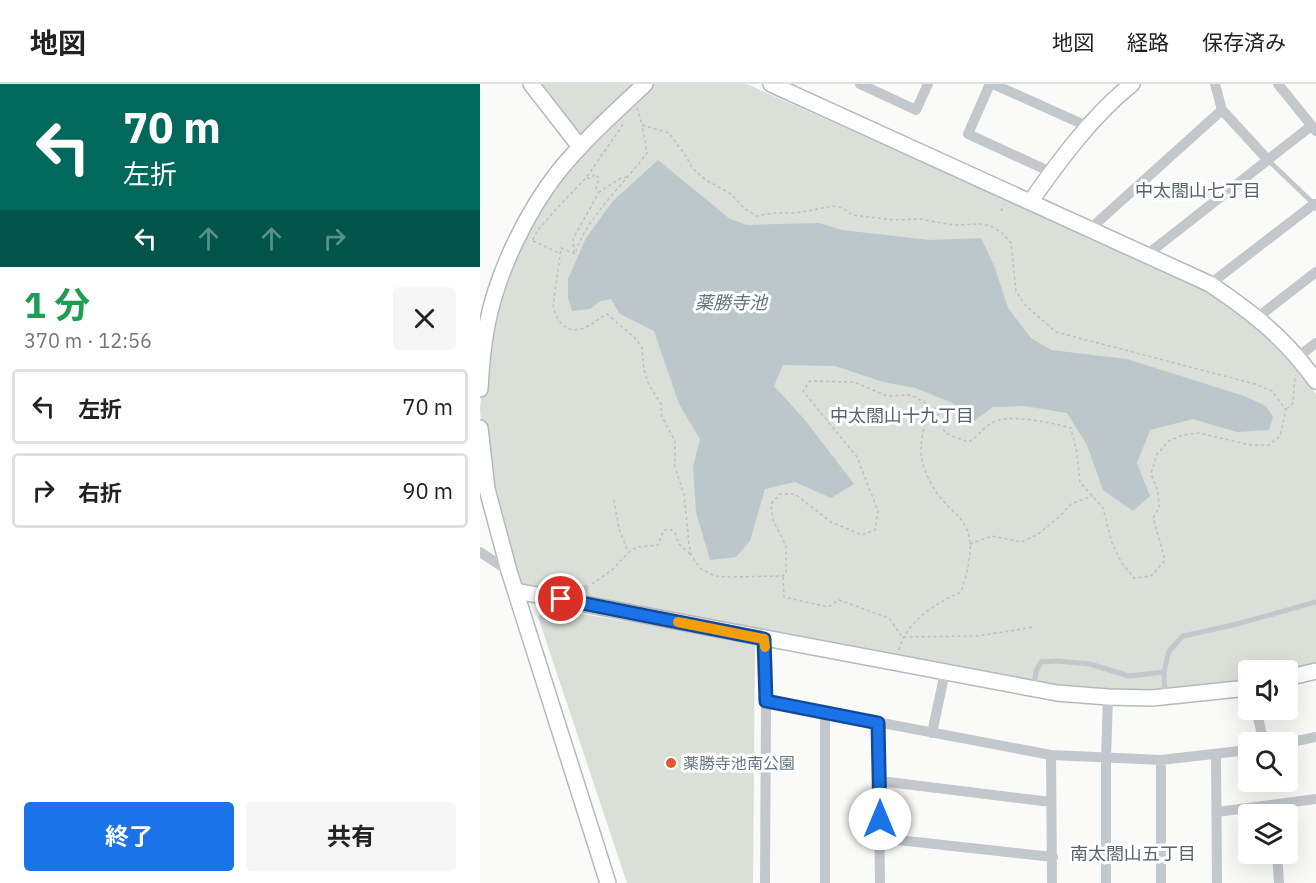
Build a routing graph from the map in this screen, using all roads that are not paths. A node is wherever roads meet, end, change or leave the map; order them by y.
1 (531, 84) edge
2 (645, 84) edge
3 (860, 84) edge
4 (928, 84) edge
5 (992, 84) edge
6 (1215, 84) edge
7 (1278, 84) edge
8 (1128, 85) edge
9 (780, 86) edge
10 (1222, 110) junction
11 (1089, 127) junction
12 (1313, 129) edge
13 (580, 147) junction
14 (1268, 160) junction
15 (1052, 172) junction
16 (1031, 201) junction
17 (1315, 205) edge
18 (1090, 229) junction
19 (1149, 256) junction
20 (1316, 272) edge
21 (1210, 284) junction
22 (1257, 317) junction
23 (1316, 343) edge
24 (1299, 356) junction
25 (1316, 381) edge
26 (480, 389) edge
27 (480, 430) edge
28 (483, 482) edge
29 (480, 552) edge
30 (509, 571) junction
31 (586, 587) road end
32 (516, 591) junction
33 (1316, 602) edge
34 (583, 604) junction
35 (764, 639) junction
36 (1316, 671) edge
37 (945, 672) junction
38 (1164, 672) junction
39 (1298, 675) edge
40 (1034, 688) junction
41 (1238, 689) edge
42 (1108, 697) junction
43 (1165, 697) junction
44 (766, 701) junction
45 (825, 713) junction
46 (878, 723) junction
47 (932, 733) junction
48 (1315, 739) edge
49 (1298, 741) edge
50 (1238, 751) edge
51 (1216, 754) junction
52 (1051, 755) junction
53 (1106, 758) junction
54 (1161, 760) junction
55 (880, 781) junction
56 (1316, 799) edge
57 (1051, 802) junction
58 (1296, 804) edge
59 (1238, 811) edge
60 (1217, 812) junction
61 (880, 838) junction
62 (1053, 857) junction
63 (1278, 864) edge
64 (608, 883) edge
65 (765, 883) edge
66 (825, 883) edge
67 (880, 883) edge
68 (1052, 883) edge
69 (1106, 883) edge
70 (1161, 883) edge
71 (1217, 883) edge
72 (1280, 883) edge

1 - 13 street
2 - 13 street
3 - 4 street
5 - 11 street
5 - 15 street
6 - 10 street
7 - 12 street
8 - 11 street
9 - 16 street
10 - 14 street
10 - 18 street
11 - 15 street
12 - 14 street
13 - 26 street
14 - 17 lane
14 - 19 street
15 - 16 street
16 - 18 street
17 - 21 street
18 - 19 street
19 - 21 street
20 - 22 street
21 - 22 street
22 - 24 street
23 - 24 street
24 - 25 street
27 - 28 street
28 - 30 street
29 - 30 street
30 - 32 street
31 - 34 lane
32 - 34 street
32 - 64 street
33 - 38 lane
34 - 35 street
35 - 37 street
35 - 44 street
36 - 39 street
37 - 40 street
37 - 47 street
38 - 40 lane
38 - 43 lane
40 - 42 street
41 - 43 street
42 - 43 street
42 - 53 street
44 - 45 street
44 - 65 street
45 - 46 street
45 - 66 street
46 - 47 street
46 - 55 street
47 - 52 street
48 - 49 street
50 - 51 street
51 - 54 street
51 - 60 street
52 - 53 street
52 - 57 street
53 - 54 street
53 - 69 street
54 - 70 street
55 - 57 street
55 - 61 street
56 - 58 street
57 - 62 street
59 - 60 street
60 - 71 street
61 - 62 street
61 - 67 street
62 - 68 street
63 - 72 street

